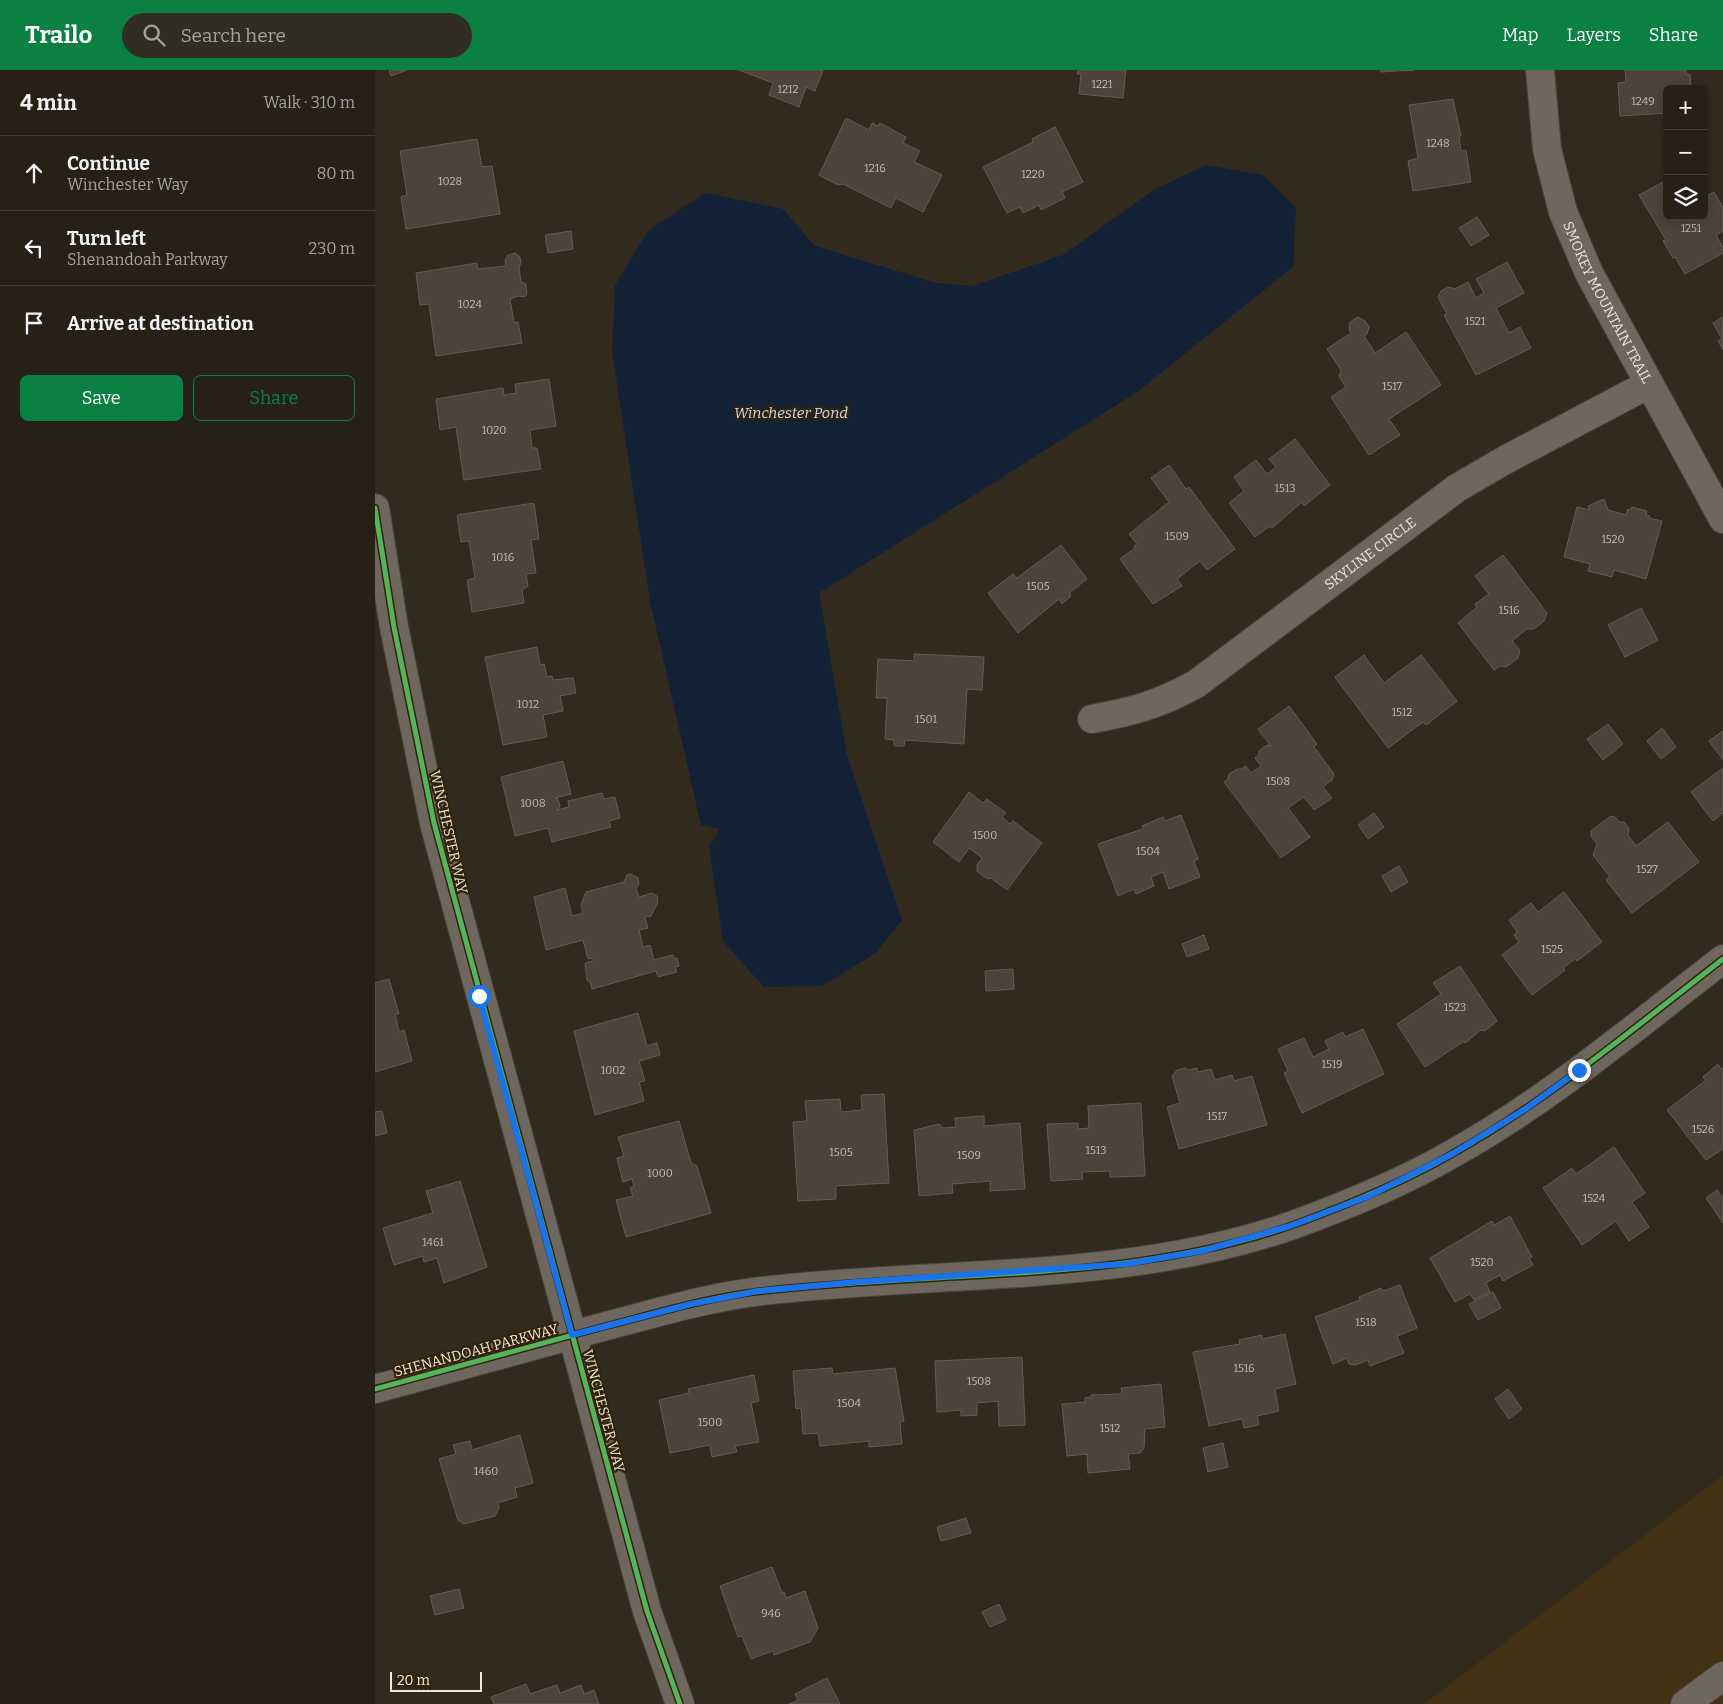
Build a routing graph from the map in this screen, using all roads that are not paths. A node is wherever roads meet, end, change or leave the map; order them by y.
1 (1540, 70) edge
2 (1649, 384) junction
3 (375, 508) edge
4 (1723, 519) edge
5 (1093, 719) dead end
6 (1723, 960) edge
7 (572, 1335) junction
8 (375, 1389) edge
9 (1723, 1676) edge
10 (680, 1704) edge
11 (1685, 1704) edge

1 - 2 street, SMOKEY MOUNTAIN TRAIL
2 - 4 street, SMOKEY MOUNTAIN TRAIL
2 - 5 street, SKYLINE CIRCLE
3 - 7 street, WINCHESTER WAY
6 - 7 street, SHENANDOAH PARKWAY
7 - 8 street, SHENANDOAH PARKWAY
7 - 10 street, WINCHESTER WAY
9 - 11 street

